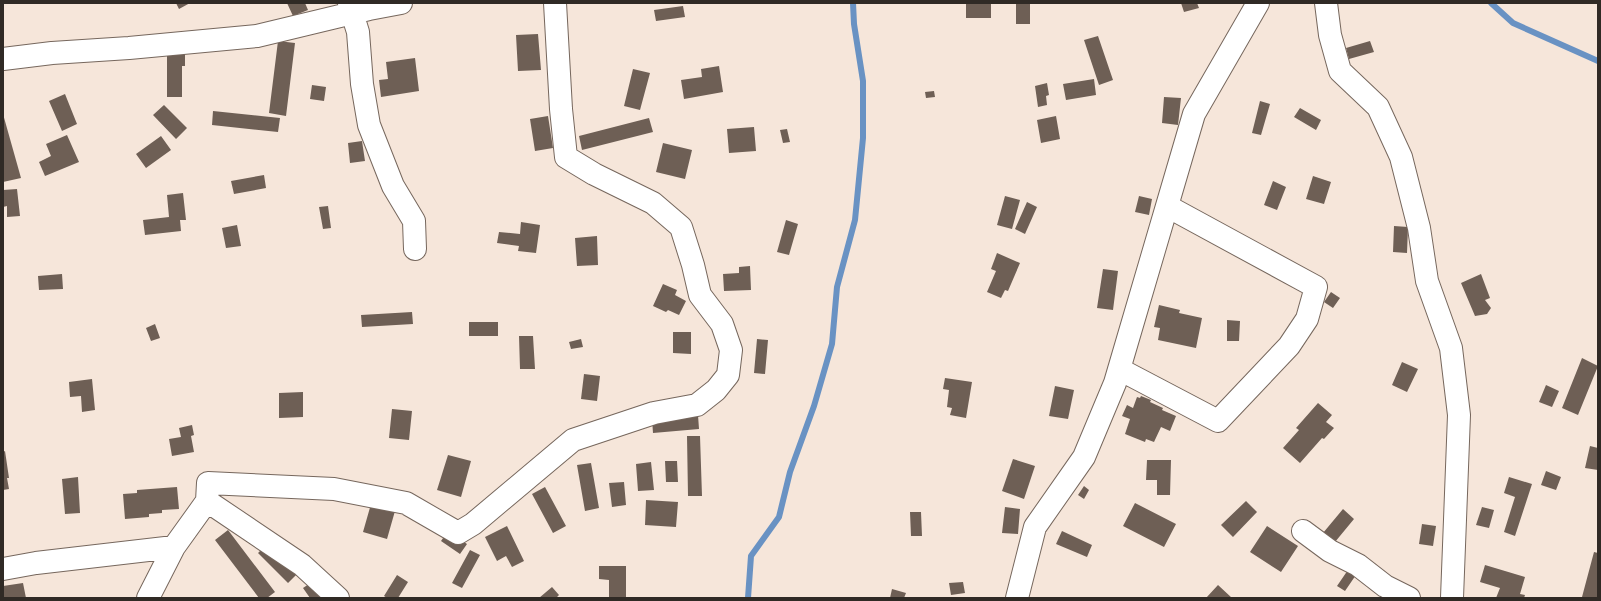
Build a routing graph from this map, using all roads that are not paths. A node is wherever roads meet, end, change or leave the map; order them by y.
1 (401, 3) edge
2 (555, 3) edge
3 (1258, 3) edge
4 (1326, 3) edge
5 (351, 8) edge
6 (3, 59) edge
7 (1167, 206) junction
8 (415, 248) dead end
9 (1119, 369) junction
10 (207, 501) junction
11 (1303, 531) dead end
12 (174, 547) junction
13 (3, 569) edge
14 (148, 598) edge
15 (338, 598) edge
16 (1017, 598) edge
17 (1409, 598) edge
18 (1452, 598) edge

1 - 5 street
2 - 10 street
3 - 7 street
4 - 18 street
5 - 6 street
5 - 8 street
7 - 9 street
7 - 9 street
9 - 16 street
10 - 12 street
10 - 15 street
11 - 17 street
12 - 13 street
12 - 14 street

